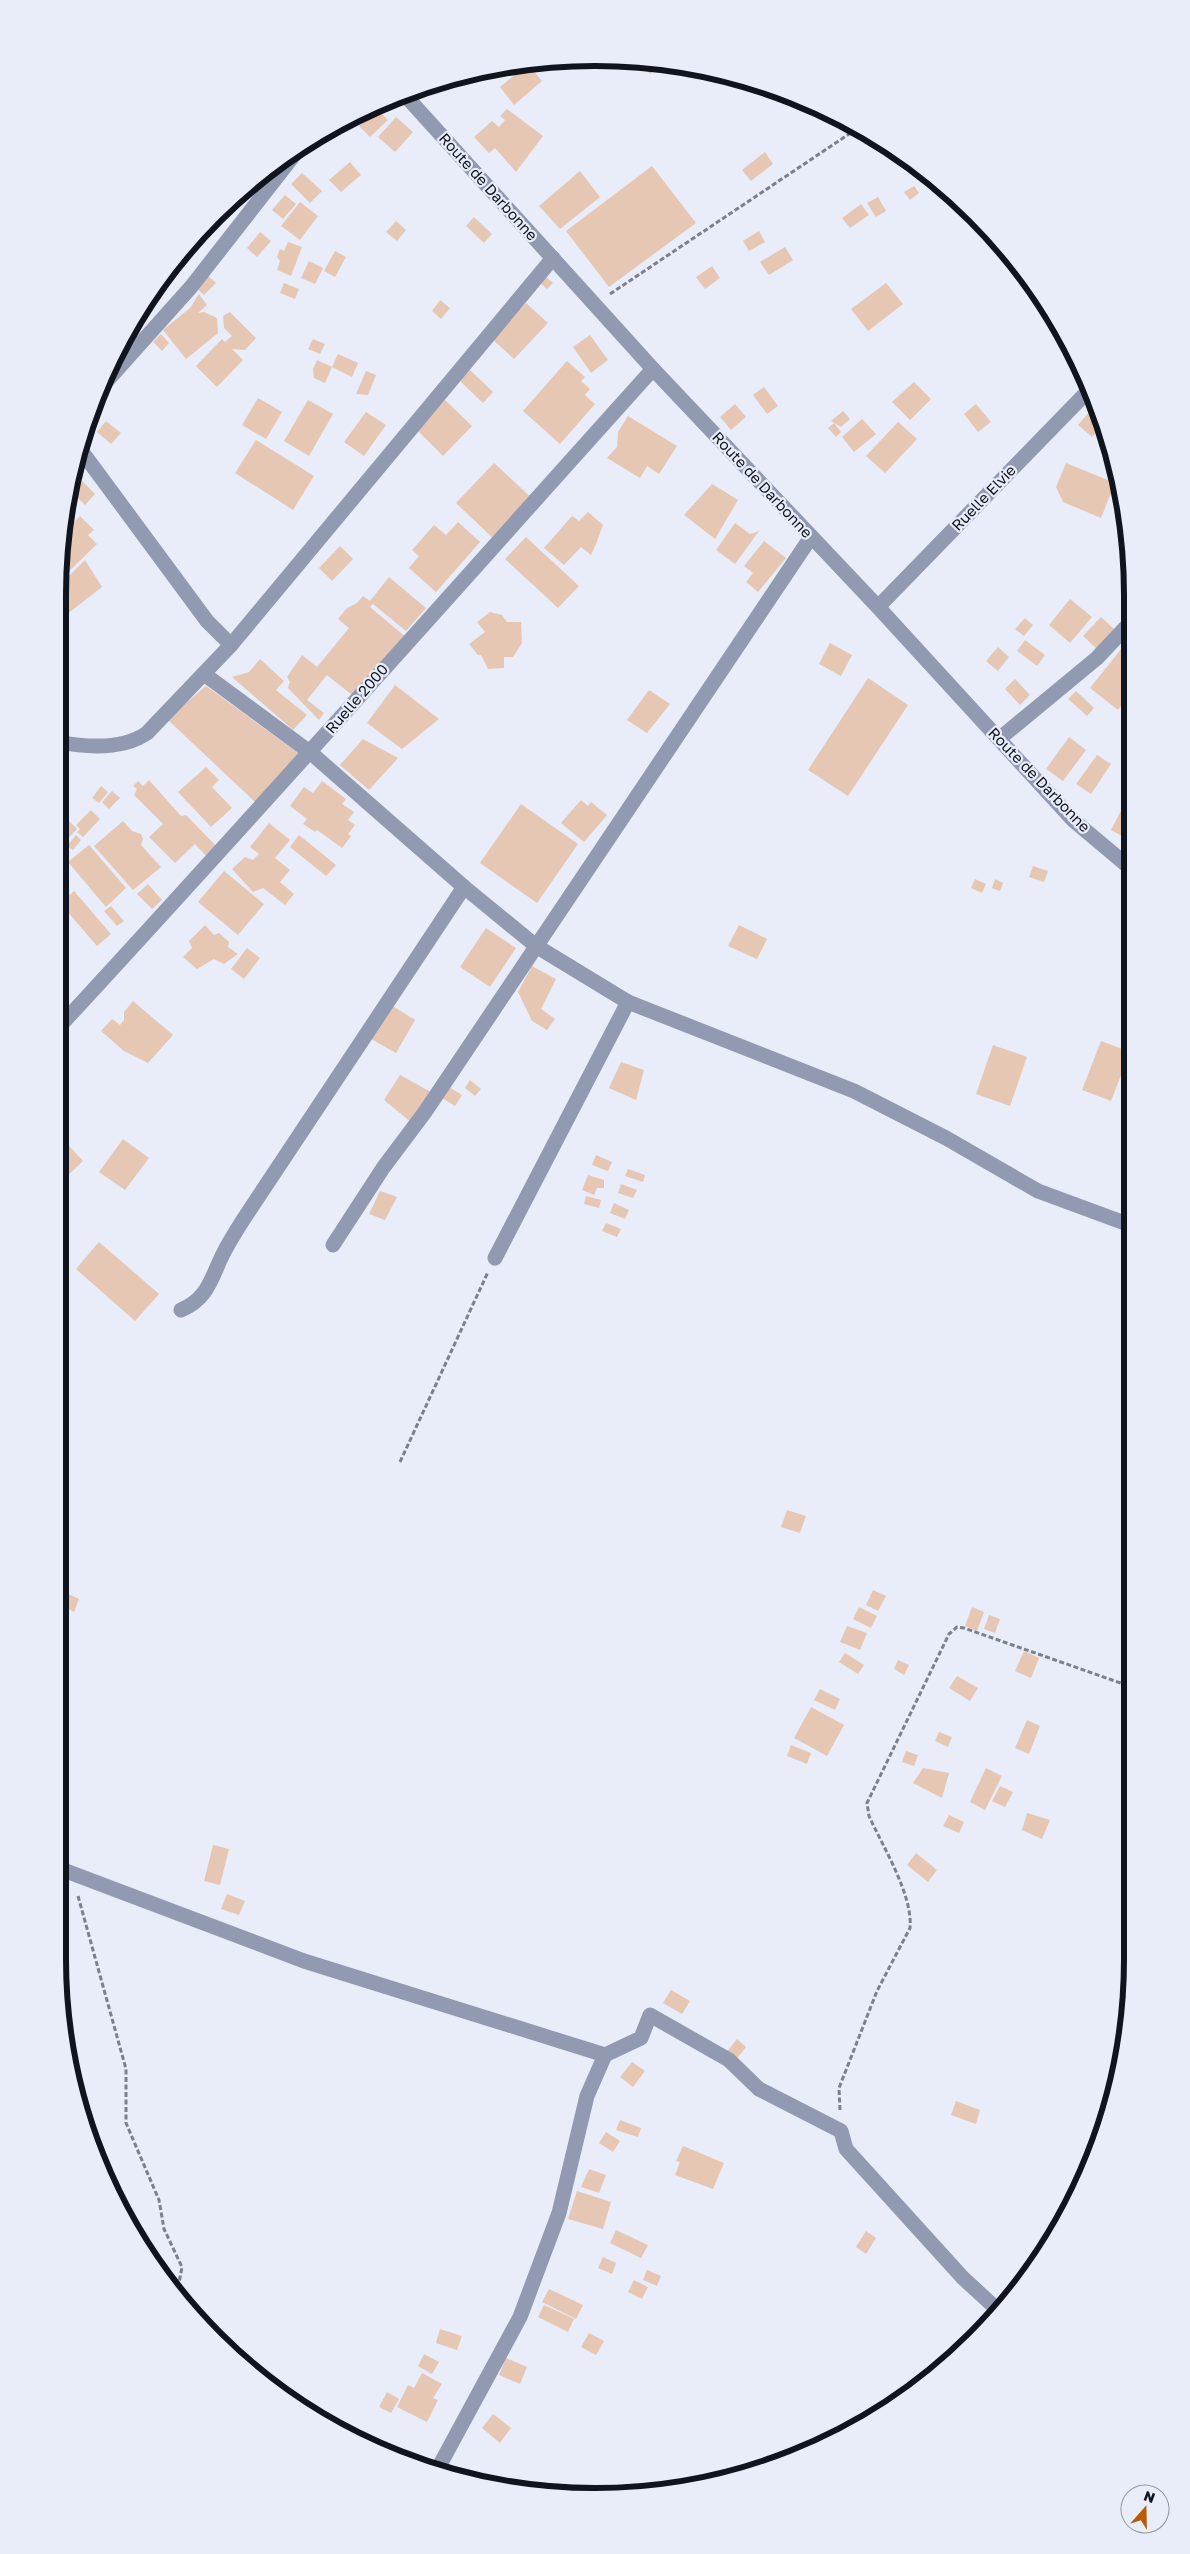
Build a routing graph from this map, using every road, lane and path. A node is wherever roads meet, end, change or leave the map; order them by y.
1 (409, 100) edge
2 (851, 133) edge
3 (284, 168) edge
4 (553, 258) junction
5 (595, 305) junction
6 (653, 368) junction
7 (116, 371) edge
8 (1085, 395) edge
9 (85, 455) edge
10 (811, 536) junction
11 (878, 607) junction
12 (1124, 629) edge
13 (231, 645) junction
14 (204, 674) junction
15 (999, 739) junction
16 (66, 743) edge
17 (311, 753) junction
18 (1124, 863) edge
19 (464, 887) junction
20 (536, 946) junction
21 (628, 1002) junction
22 (66, 1019) edge
23 (1124, 1223) edge
24 (333, 1245) dead end
25 (495, 1258) joint
26 (180, 1310) dead end
27 (400, 1462) dead end
28 (1124, 1684) edge
29 (66, 1871) edge
30 (73, 1874) junction
31 (605, 2055) junction
32 (841, 2131) junction
33 (179, 2285) edge
34 (994, 2307) edge
35 (440, 2465) edge

1 - 4 street, Route de Darbonne
2 - 5 path
3 - 7 street
4 - 5 street, Route de Darbonne
4 - 13 street
5 - 6 street, Route de Darbonne
6 - 10 street, Route de Darbonne
6 - 17 street, Ruelle 2000
8 - 11 street, Ruelle Elvie
9 - 13 street
10 - 11 street, Route de Darbonne
10 - 20 street
11 - 15 street, Route de Darbonne
12 - 15 street
13 - 14 street
14 - 16 street
14 - 17 street
15 - 18 street, Route de Darbonne
17 - 19 street
17 - 22 street, Ruelle 2000
19 - 20 street
19 - 26 street
20 - 21 street
20 - 24 street
21 - 23 street
21 - 25 street
25 - 27 path
28 - 32 path
29 - 30 street
30 - 31 street
30 - 33 path
31 - 32 street
31 - 35 street
32 - 34 street

